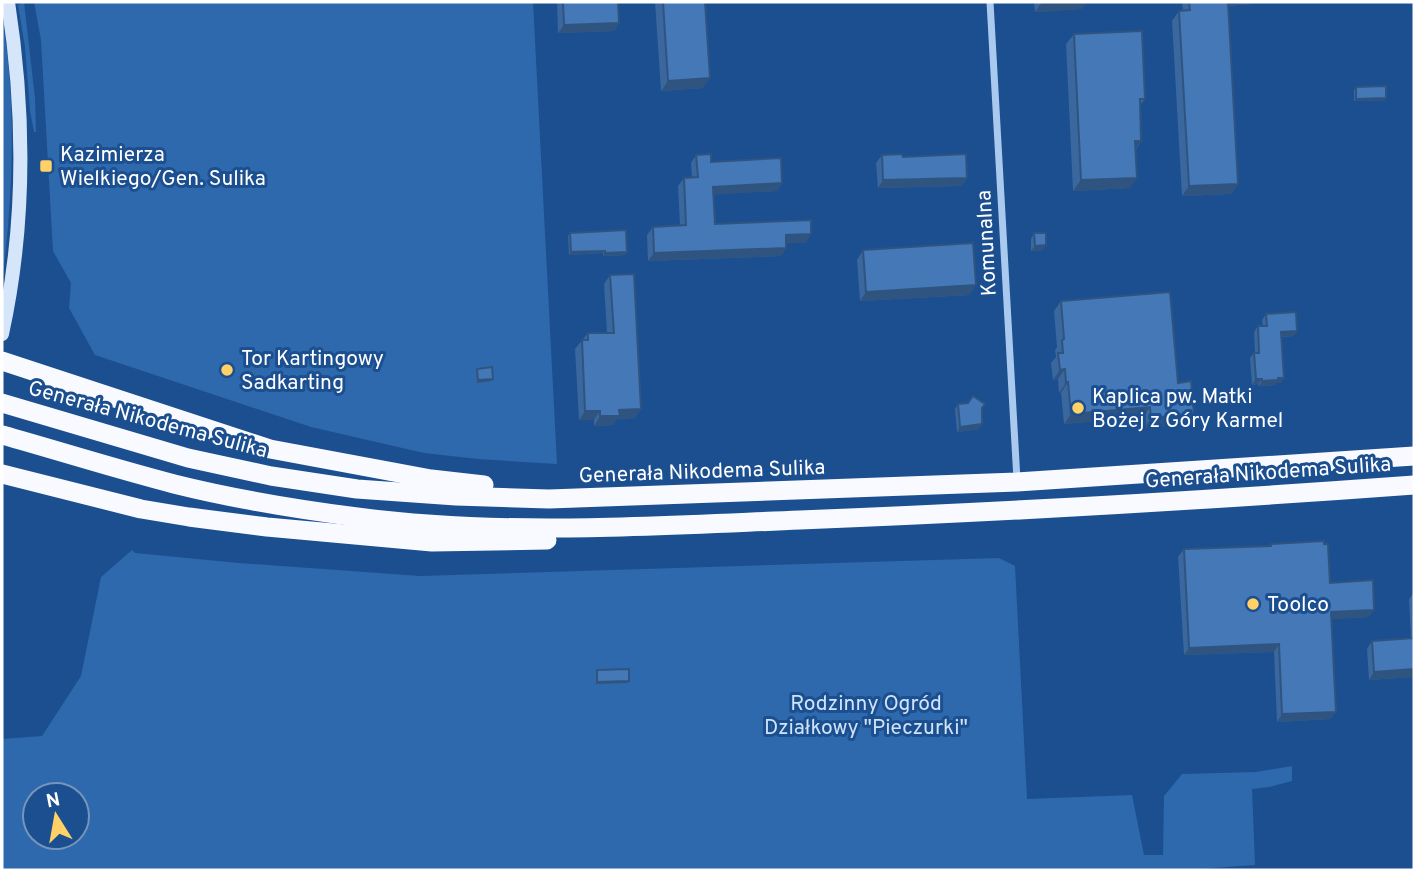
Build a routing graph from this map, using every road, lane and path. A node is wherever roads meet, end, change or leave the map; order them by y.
1 (8, 2) edge
2 (990, 2) edge
3 (2, 334) edge
4 (2, 361) edge
5 (2, 403) edge
6 (2, 435) edge
7 (1414, 456) edge
8 (2, 474) edge
9 (1017, 482) junction
10 (1414, 485) edge
11 (621, 498) junction
12 (683, 525) junction

1 - 3 main road
2 - 9 street, Komunalna
4 - 11 highway
5 - 11 highway, Generała Nikodema Sulika
6 - 12 highway, Generała Nikodema Sulika
7 - 9 highway, Generała Nikodema Sulika
8 - 12 highway
9 - 11 highway, Generała Nikodema Sulika
10 - 12 highway, Generała Nikodema Sulika

